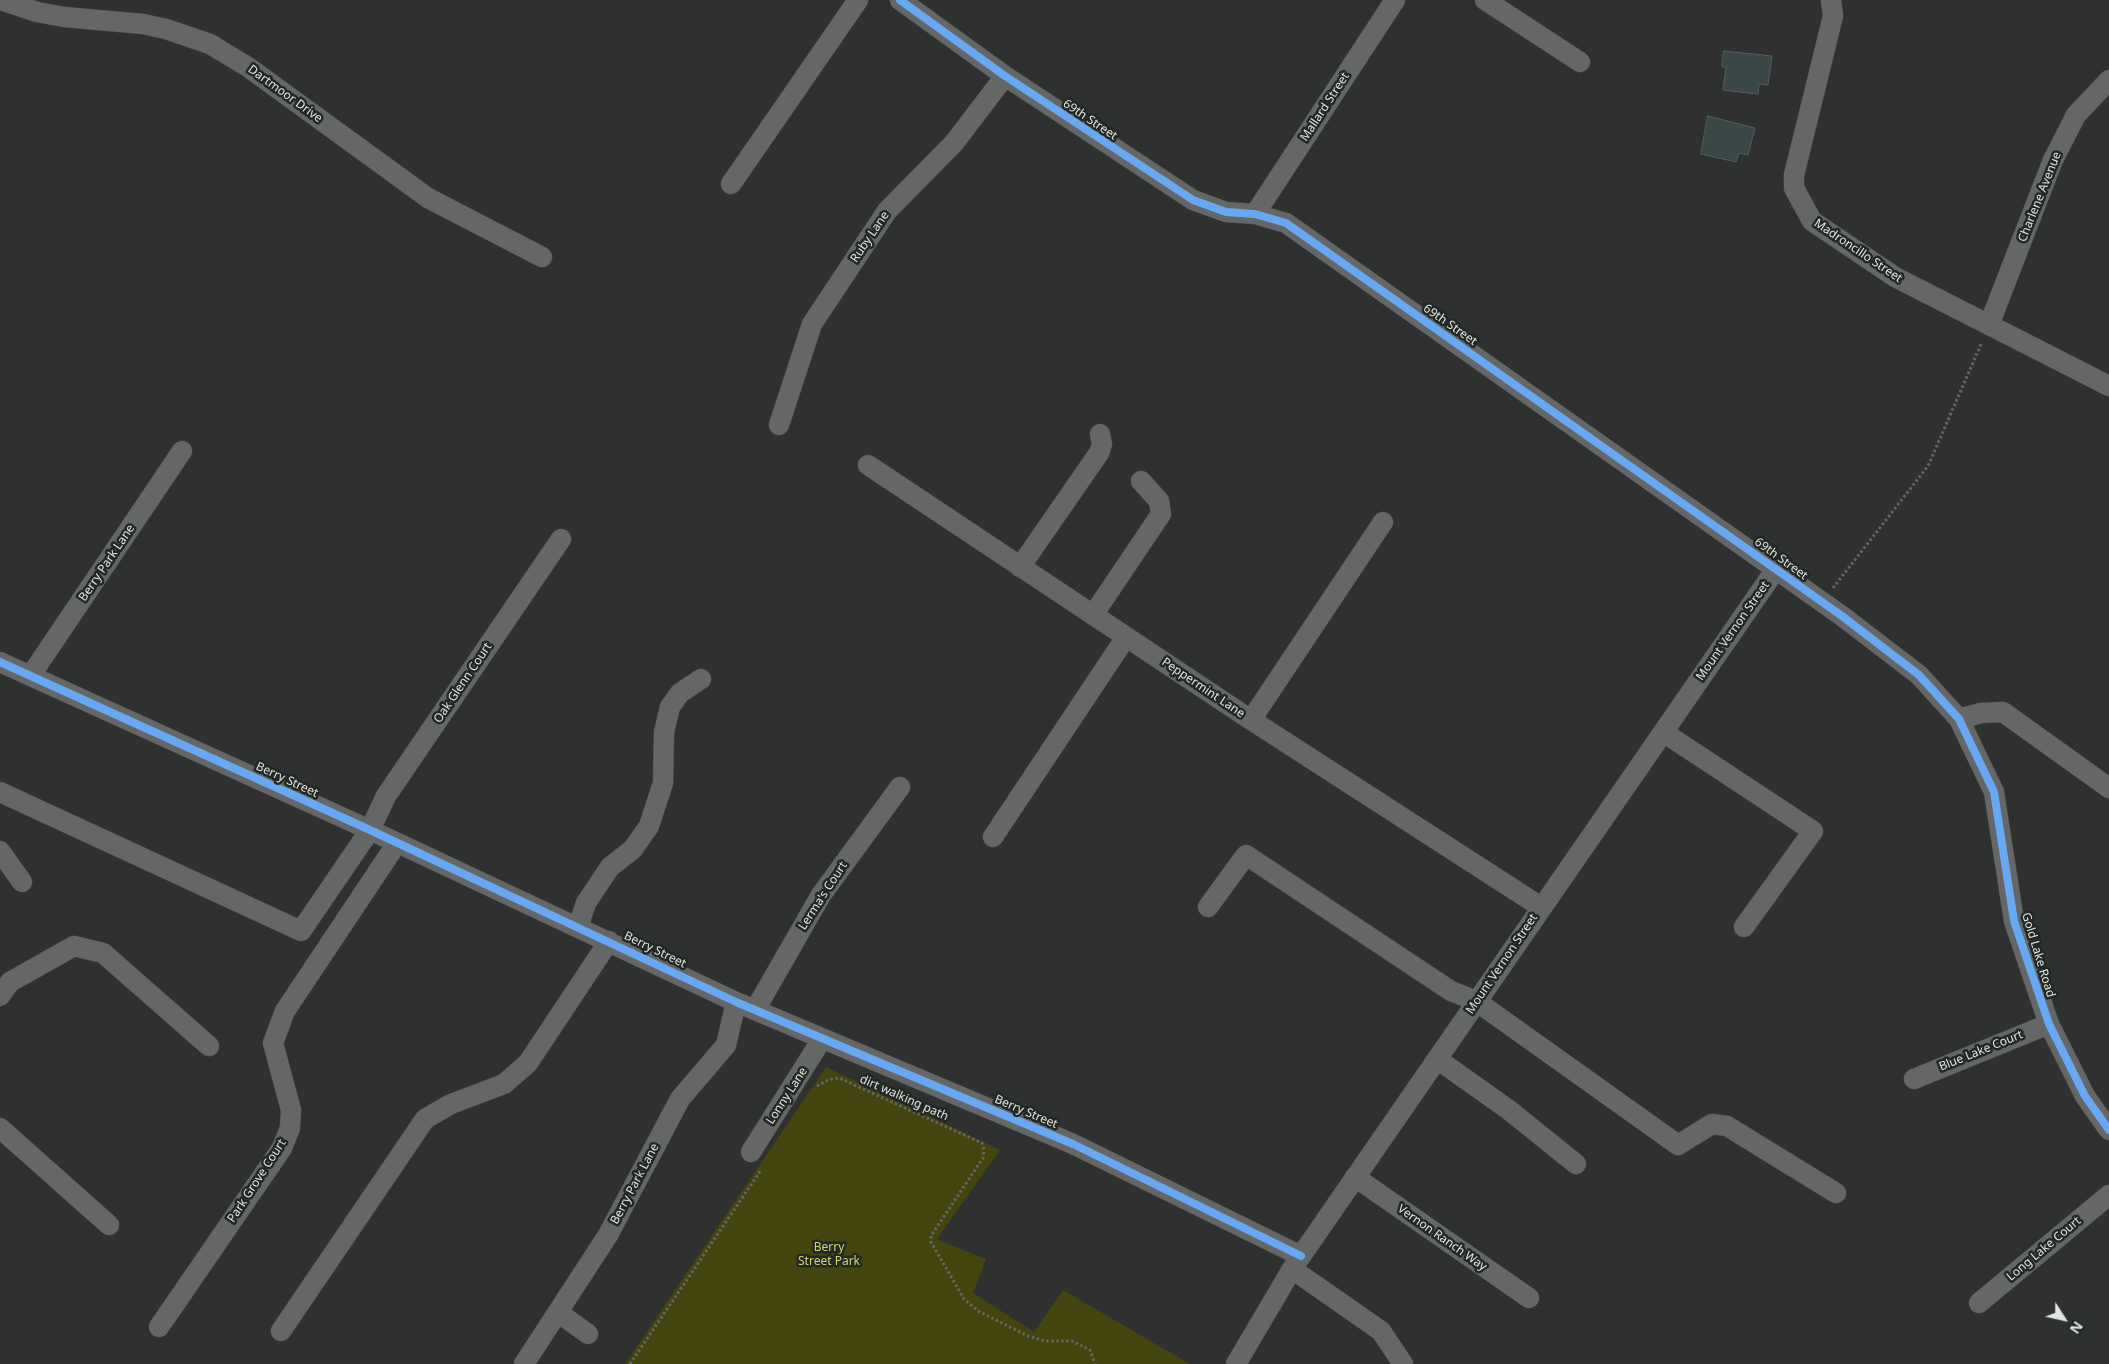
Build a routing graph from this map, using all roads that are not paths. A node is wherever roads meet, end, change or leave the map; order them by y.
1 (1, 0) edge
2 (858, 0) edge
3 (900, 0) edge
4 (1395, 0) edge
5 (1485, 0) edge
6 (1831, 0) edge
7 (1580, 62) dead end
8 (1005, 76) junction
9 (2109, 80) edge
10 (732, 184) dead end
11 (1255, 214) junction
12 (542, 257) dead end
13 (1989, 325) junction
14 (2109, 386) edge
15 (780, 425) dead end
16 (1100, 434) dead end
17 (182, 451) dead end
18 (868, 466) dead end
19 (1141, 481) dead end
20 (1384, 522) dead end
21 (561, 539) dead end
22 (1020, 567) junction
23 (1776, 569) junction
24 (1093, 615) junction
25 (1126, 637) junction
26 (0, 662) edge
27 (31, 675) junction
28 (701, 679) dead end
29 (1959, 719) junction
30 (1251, 720) junction
31 (1663, 732) junction
32 (900, 787) dead end
33 (2109, 788) edge
34 (0, 792) edge
35 (370, 830) junction
36 (993, 837) dead end
37 (397, 844) junction
38 (0, 851) edge
39 (22, 882) dead end
40 (1208, 907) dead end
41 (1541, 907) junction
42 (578, 926) junction
43 (1744, 927) dead end
44 (609, 940) junction
45 (3, 983) edge
46 (1476, 1001) junction
47 (736, 1002) junction
48 (754, 1010) junction
49 (2048, 1024) junction
50 (822, 1039) junction
51 (209, 1046) dead end
52 (1436, 1059) junction
53 (1914, 1079) dead end
54 (0, 1128) edge
55 (2109, 1130) edge
56 (757, 1159) road end
57 (1576, 1164) dead end
58 (1356, 1177) junction
59 (1836, 1194) dead end
60 (2109, 1195) edge
61 (109, 1225) dead end
62 (1297, 1262) junction
63 (1529, 1298) dead end
64 (1979, 1303) dead end
65 (559, 1313) junction
66 (159, 1327) dead end
67 (281, 1331) dead end
68 (588, 1334) dead end
69 (524, 1364) edge
70 (1236, 1364) edge
71 (1403, 1364) edge

1 - 12 street, Dartmoor Drive
2 - 10 street
3 - 8 street, 69th Street
4 - 11 street, Mallard Street
5 - 7 street
6 - 13 street, Madroncillo Street
8 - 11 street, 69th Street
8 - 15 street, Ruby Lane
9 - 13 street, Charlene Avenue
11 - 23 street, 69th Street
13 - 14 street, Madroncillo Street
16 - 22 street
17 - 27 street, Berry Park Lane
18 - 22 street, Peppermint Lane
19 - 24 street
20 - 30 street
21 - 35 street, Oak Glenn Court
22 - 24 street, Peppermint Lane
23 - 29 street, 69th Street
23 - 31 street, Mount Vernon Street
24 - 25 street, Peppermint Lane
25 - 30 street, Peppermint Lane
25 - 36 street
26 - 27 street, Berry Street
27 - 35 street, Berry Street
28 - 42 street
29 - 33 street
29 - 49 street, Gold Lake Road
30 - 41 street, Peppermint Lane
31 - 41 street, Mount Vernon Street
31 - 43 street
32 - 48 street, Lerma's Court
34 - 35 street, Oak Glenn Court
35 - 37 street, Berry Street
37 - 42 street, Berry Street
37 - 66 street, Park Grove Court
38 - 39 street
40 - 46 street
41 - 46 street, Mount Vernon Street
42 - 44 street, Berry Street
44 - 47 street, Berry Street
44 - 67 street
45 - 51 street
46 - 52 street, Mount Vernon Street
46 - 59 street
47 - 48 street, Berry Street
47 - 65 street, Berry Park Lane
48 - 50 street, Berry Street
49 - 53 street, Blue Lake Court
49 - 55 street, Gold Lake Road
50 - 56 street, Lonny Lane
50 - 62 street, Berry Street
52 - 57 street
52 - 58 street, Mount Vernon Street
54 - 61 street
58 - 62 street, Mount Vernon Street
58 - 63 street, Vernon Ranch Way
60 - 64 street, Long Lake Court
62 - 70 street, Mount Vernon Street
62 - 71 street, Berry Street
65 - 68 street
65 - 69 street, Berry Park Lane

